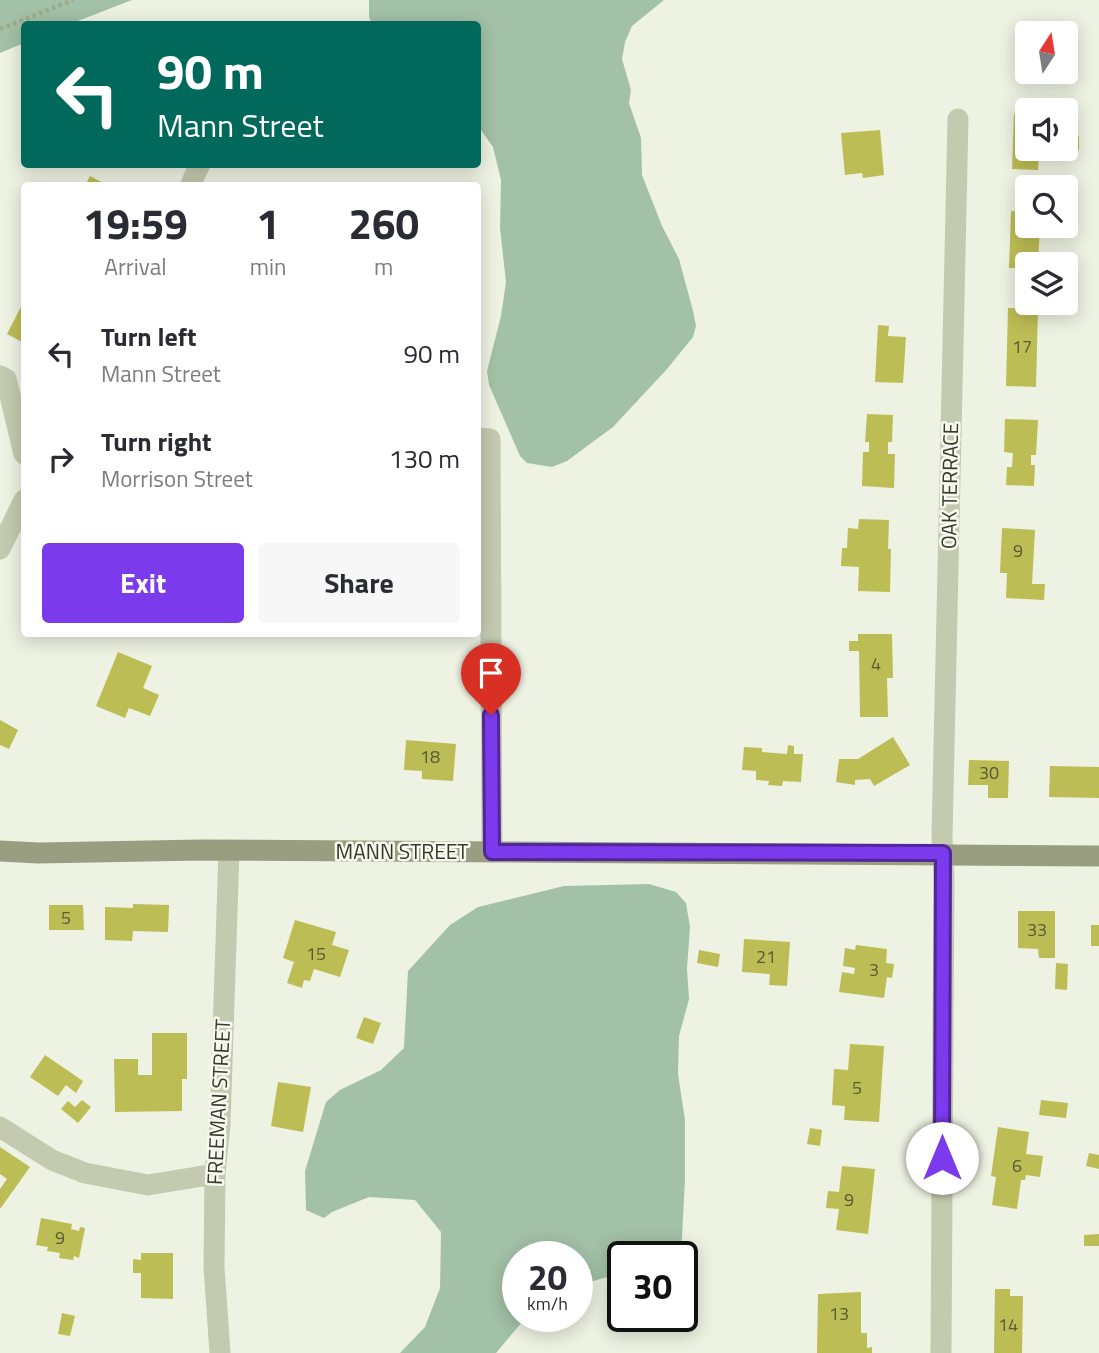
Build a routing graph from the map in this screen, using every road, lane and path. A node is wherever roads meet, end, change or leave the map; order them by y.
1 (73, 0) edge
2 (0, 29) edge
3 (958, 119) dead end
4 (0, 376) edge
5 (481, 438) edge
6 (21, 442) edge
7 (21, 506) edge
8 (0, 548) edge
9 (0, 851) edge
10 (229, 851) junction
11 (492, 852) junction
12 (943, 853) junction
13 (1099, 856) edge
14 (0, 1127) edge
15 (215, 1174) junction
16 (220, 1353) edge
17 (941, 1353) edge

1 - 2 path
3 - 12 street, OAK TERRACE
4 - 6 street
5 - 11 street
7 - 8 street
9 - 10 street, MANN STREET
10 - 11 street, MANN STREET
10 - 15 street, FREEMAN STREET
11 - 12 street, MANN STREET
12 - 13 street, MANN STREET
12 - 17 street, OAK TERRACE
14 - 15 street
15 - 16 street, FREEMAN STREET

